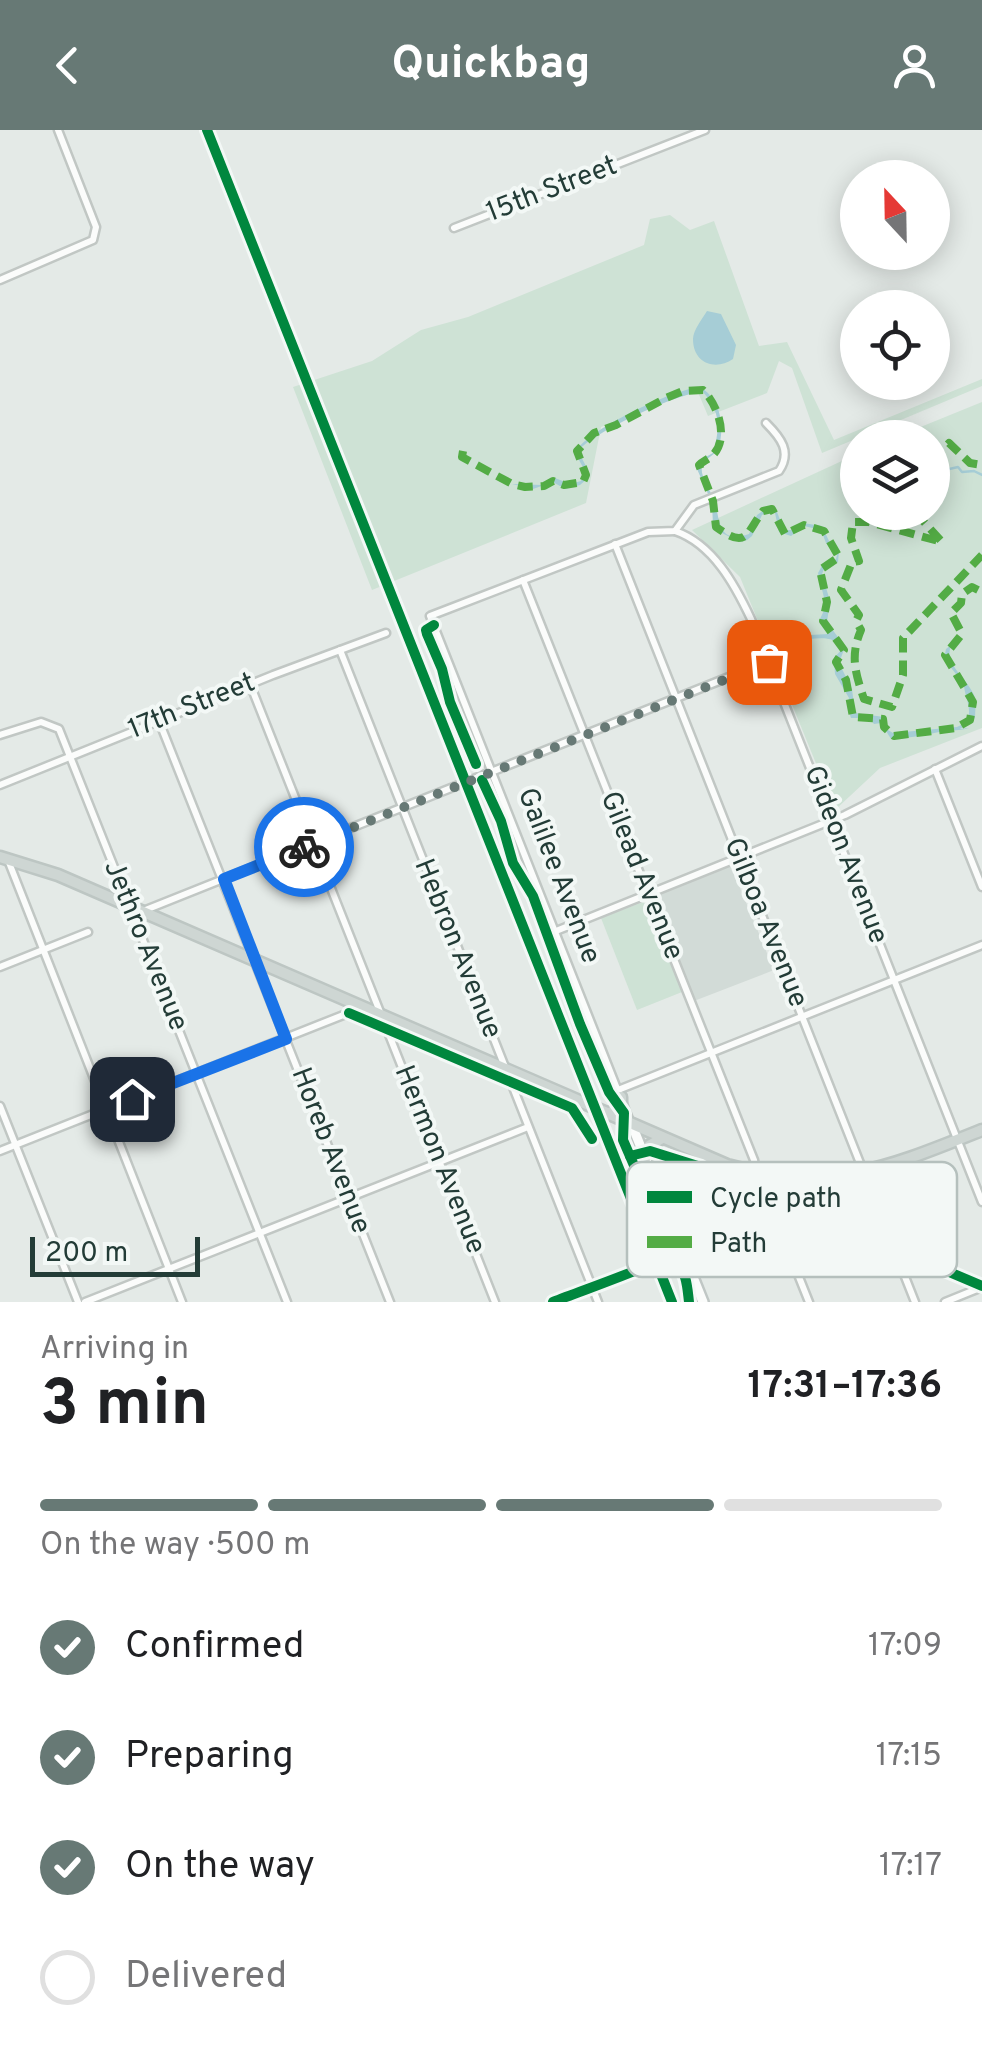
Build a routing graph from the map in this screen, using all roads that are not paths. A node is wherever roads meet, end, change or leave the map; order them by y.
1 (58, 130) edge
2 (705, 130) edge
3 (454, 228) dead end
4 (0, 280) edge
5 (766, 424) dead end
6 (675, 531) junction
7 (615, 544) junction
8 (523, 580) junction
9 (386, 633) dead end
10 (340, 650) junction
11 (769, 662) junction
12 (250, 684) junction
13 (676, 698) junction
14 (159, 721) junction
15 (0, 735) edge
16 (585, 735) junction
17 (982, 746) edge
18 (69, 756) junction
19 (935, 769) junction
20 (493, 772) junction
21 (0, 785) edge
22 (402, 808) junction
23 (831, 820) junction
24 (312, 844) junction
25 (4, 857) edge
26 (739, 858) junction
27 (224, 879) junction
28 (982, 888) edge
29 (648, 894) junction
30 (129, 906) junction
31 (142, 912) junction
32 (556, 931) junction
33 (88, 932) dead end
34 (982, 945) edge
35 (42, 950) junction
36 (258, 963) junction
37 (0, 967) edge
38 (894, 980) junction
39 (362, 1008) junction
40 (381, 1016) junction
41 (802, 1017) junction
42 (286, 1039) junction
43 (711, 1053) junction
44 (505, 1070) junction
45 (196, 1074) junction
46 (620, 1094) junction
47 (0, 1106) edge
48 (105, 1110) junction
49 (607, 1115) junction
50 (632, 1125) junction
51 (528, 1127) junction
52 (982, 1130) edge
53 (662, 1138) junction
54 (957, 1140) junction
55 (16, 1145) junction
56 (0, 1151) edge
57 (645, 1159) junction
58 (439, 1162) junction
59 (646, 1162) edge
60 (720, 1162) edge
61 (752, 1162) edge
62 (860, 1162) edge
63 (902, 1162) edge
64 (348, 1198) junction
65 (982, 1202) edge
66 (260, 1233) junction
67 (169, 1269) junction
68 (627, 1272) edge
69 (692, 1277) edge
70 (799, 1277) edge
71 (905, 1277) edge
72 (591, 1286) junction
73 (982, 1287) edge
74 (81, 1302) edge
75 (182, 1302) edge
76 (287, 1302) edge
77 (390, 1302) edge
78 (495, 1302) edge
79 (553, 1302) edge
80 (598, 1302) edge
81 (702, 1302) edge
82 (809, 1302) edge
83 (915, 1302) edge
84 (945, 1302) edge

1 - 4 street
2 - 3 street, 15th Street
5 - 6 street
6 - 7 street
6 - 11 street, Gideon Avenue
7 - 8 street
7 - 13 street, Gilboa Avenue
8 - 16 street, Gilead Avenue
8 - 20 street, Galilee Avenue
9 - 10 street, 17th Street
10 - 12 street, 17th Street
10 - 22 street, Hebron Avenue
11 - 13 street
11 - 23 street, Gideon Avenue
12 - 14 street, 17th Street
12 - 24 street, Hermon Avenue
13 - 16 street
13 - 26 street, Gilboa Avenue
14 - 18 street, 17th Street
14 - 27 street, Horeb Avenue
15 - 18 street, Jethro Avenue
16 - 20 street
16 - 29 street, Gilead Avenue
17 - 19 street
18 - 21 street, 17th Street
18 - 30 street, Jethro Avenue
19 - 23 street
19 - 28 street
20 - 22 street
20 - 32 street, Galilee Avenue
22 - 24 street
22 - 44 street, Hebron Avenue
23 - 26 street
23 - 38 street, Gideon Avenue
24 - 27 street
24 - 40 street, Hermon Avenue
25 - 30 main road
25 - 35 street
26 - 29 street
26 - 41 street, Gilboa Avenue
27 - 31 street
27 - 36 street, Horeb Avenue
29 - 32 street
29 - 43 street, Gilead Avenue
30 - 31 main road
30 - 45 street, Jethro Avenue
31 - 36 main road
32 - 46 street, Galilee Avenue
33 - 35 street
34 - 38 street
35 - 37 street
35 - 48 street
36 - 39 main road
36 - 42 street, Horeb Avenue
38 - 41 street
38 - 54 street, Gideon Avenue
39 - 40 main road
39 - 42 street
40 - 44 main road
40 - 58 street, Hermon Avenue
41 - 43 street
41 - 62 street, Gilboa Avenue
42 - 45 street
42 - 64 street, Horeb Avenue
43 - 46 street
43 - 61 street, Gilead Avenue
44 - 49 main road
44 - 51 street, Hebron Avenue
45 - 48 street
45 - 66 street, Jethro Avenue
46 - 49 main road
46 - 50 street, Galilee Avenue
47 - 55 street
48 - 55 street
48 - 67 street
49 - 50 main road
50 - 53 main road
50 - 57 street, Galilee Avenue
51 - 58 street
51 - 72 street, Hebron Avenue
52 - 54 main road
53 - 57 main road
53 - 60 main road
54 - 63 main road
54 - 65 street, Gideon Avenue
55 - 56 street
55 - 74 street
57 - 59 street, Galilee Avenue
58 - 64 street
58 - 78 street, Hermon Avenue
64 - 66 street
64 - 77 street, Horeb Avenue
66 - 67 street
66 - 76 street, Jethro Avenue
67 - 74 street
67 - 75 street
68 - 72 street
69 - 81 street, Galilee Avenue
70 - 82 street
71 - 83 street, Gilboa Avenue
72 - 79 street
72 - 80 street, Hebron Avenue
73 - 84 street

